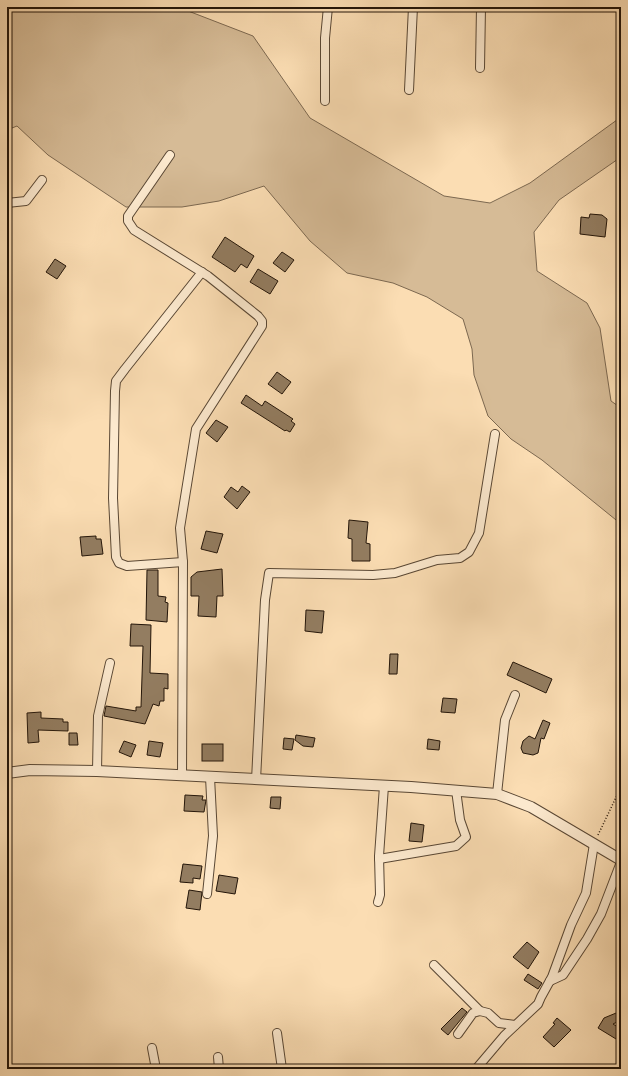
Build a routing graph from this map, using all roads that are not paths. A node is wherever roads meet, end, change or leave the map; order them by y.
1 (328, 7) edge
2 (414, 7) edge
3 (481, 7) edge
4 (480, 68) dead end
5 (409, 90) dead end
6 (325, 101) dead end
7 (170, 155) dead end
8 (42, 180) dead end
9 (7, 203) edge
10 (202, 272) junction
11 (495, 434) dead end
12 (183, 562) junction
13 (110, 663) dead end
14 (515, 695) dead end
15 (97, 771) junction
16 (7, 772) edge
17 (182, 776) junction
18 (210, 777) junction
19 (256, 780) junction
20 (384, 786) junction
21 (456, 790) junction
22 (497, 794) junction
23 (594, 844) junction
24 (379, 859) junction
25 (621, 861) edge
26 (207, 894) dead end
27 (378, 902) dead end
28 (434, 965) dead end
29 (550, 981) junction
30 (480, 1011) junction
31 (515, 1025) junction
32 (277, 1033) dead end
33 (458, 1034) dead end
34 (152, 1048) dead end
35 (218, 1057) dead end
36 (156, 1069) edge
37 (219, 1069) edge
38 (282, 1069) edge
39 (476, 1069) edge

1 - 6 street
2 - 5 street
3 - 4 street
7 - 10 street
8 - 9 street
10 - 12 street
10 - 12 street
11 - 19 street
12 - 17 street
13 - 15 street
14 - 22 street
15 - 16 street
15 - 17 street
17 - 18 street
18 - 19 street
18 - 26 street
19 - 20 street
20 - 21 street
20 - 24 street
21 - 22 street
21 - 24 street
22 - 23 street
23 - 25 street
23 - 29 street
24 - 27 street
25 - 29 street
28 - 30 street
29 - 31 street
30 - 31 street
30 - 33 street
31 - 39 street
32 - 38 street
34 - 36 street
35 - 37 street

